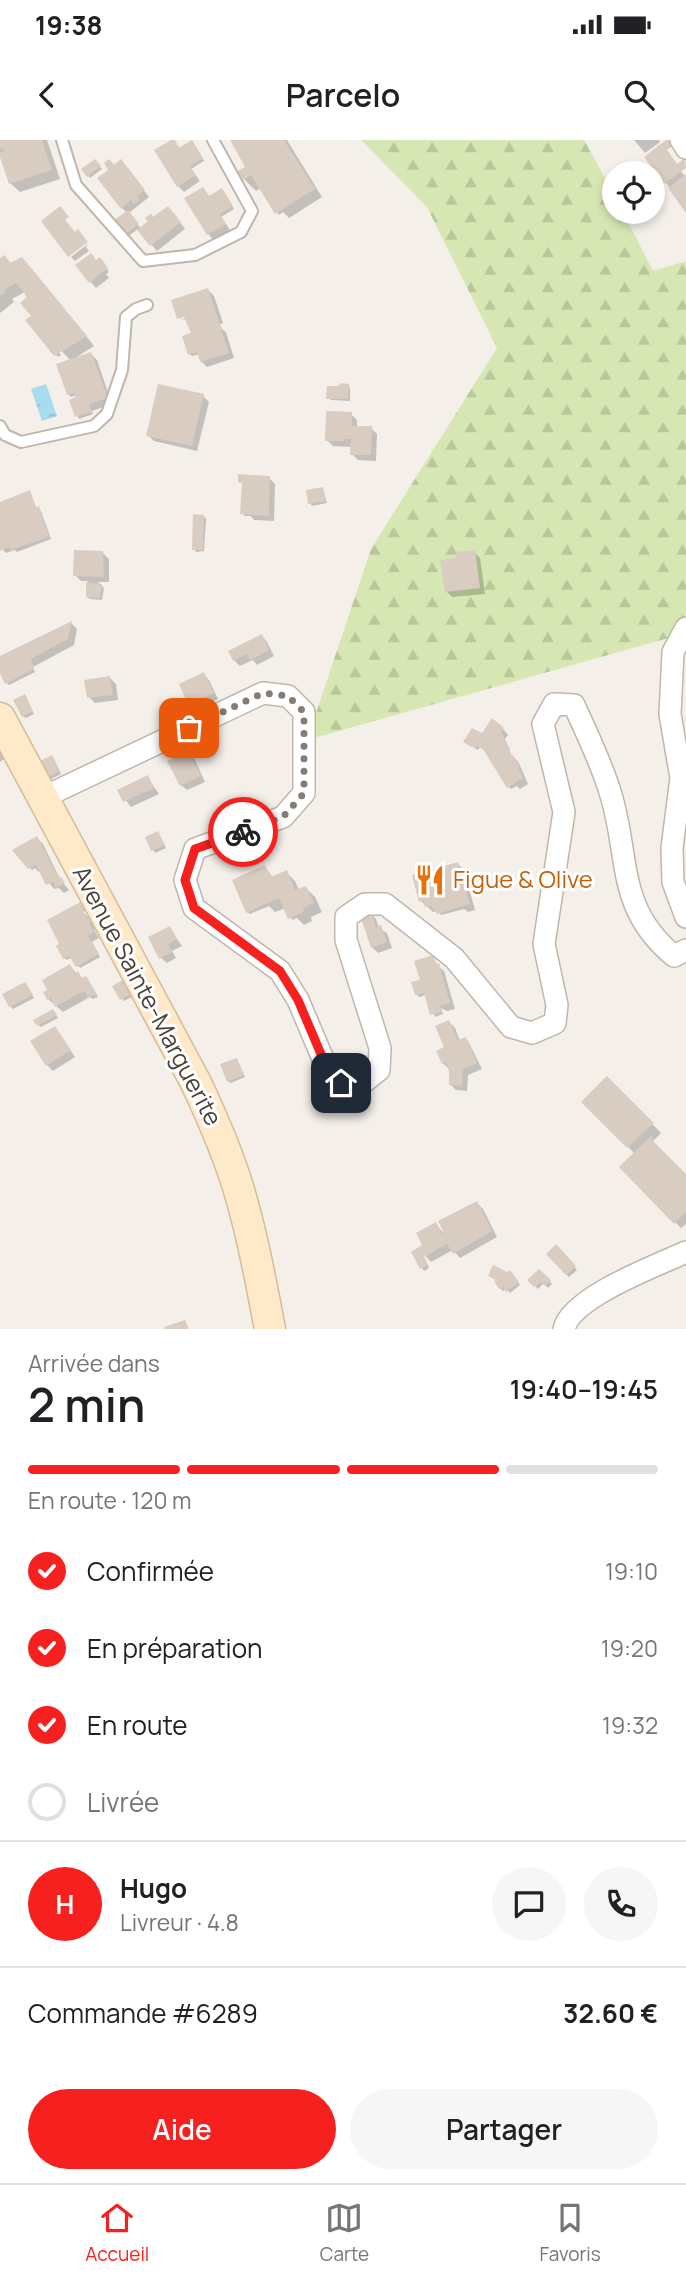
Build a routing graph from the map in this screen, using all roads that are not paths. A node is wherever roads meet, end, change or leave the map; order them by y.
1 (62, 140) edge
2 (214, 140) edge
3 (681, 140) edge
4 (686, 148) edge
5 (147, 305) dead end
6 (0, 426) edge
7 (686, 628) edge
8 (0, 718) edge
9 (42, 798) junction
10 (686, 917) edge
11 (686, 950) edge
12 (686, 1252) edge
13 (270, 1329) edge
14 (564, 1329) edge

1 - 2 lane
3 - 4 street
5 - 6 lane
7 - 10 street
8 - 9 street, Avenue Sainte-Marguerite
9 - 11 street
9 - 13 street, Avenue Sainte-Marguerite
12 - 14 street

